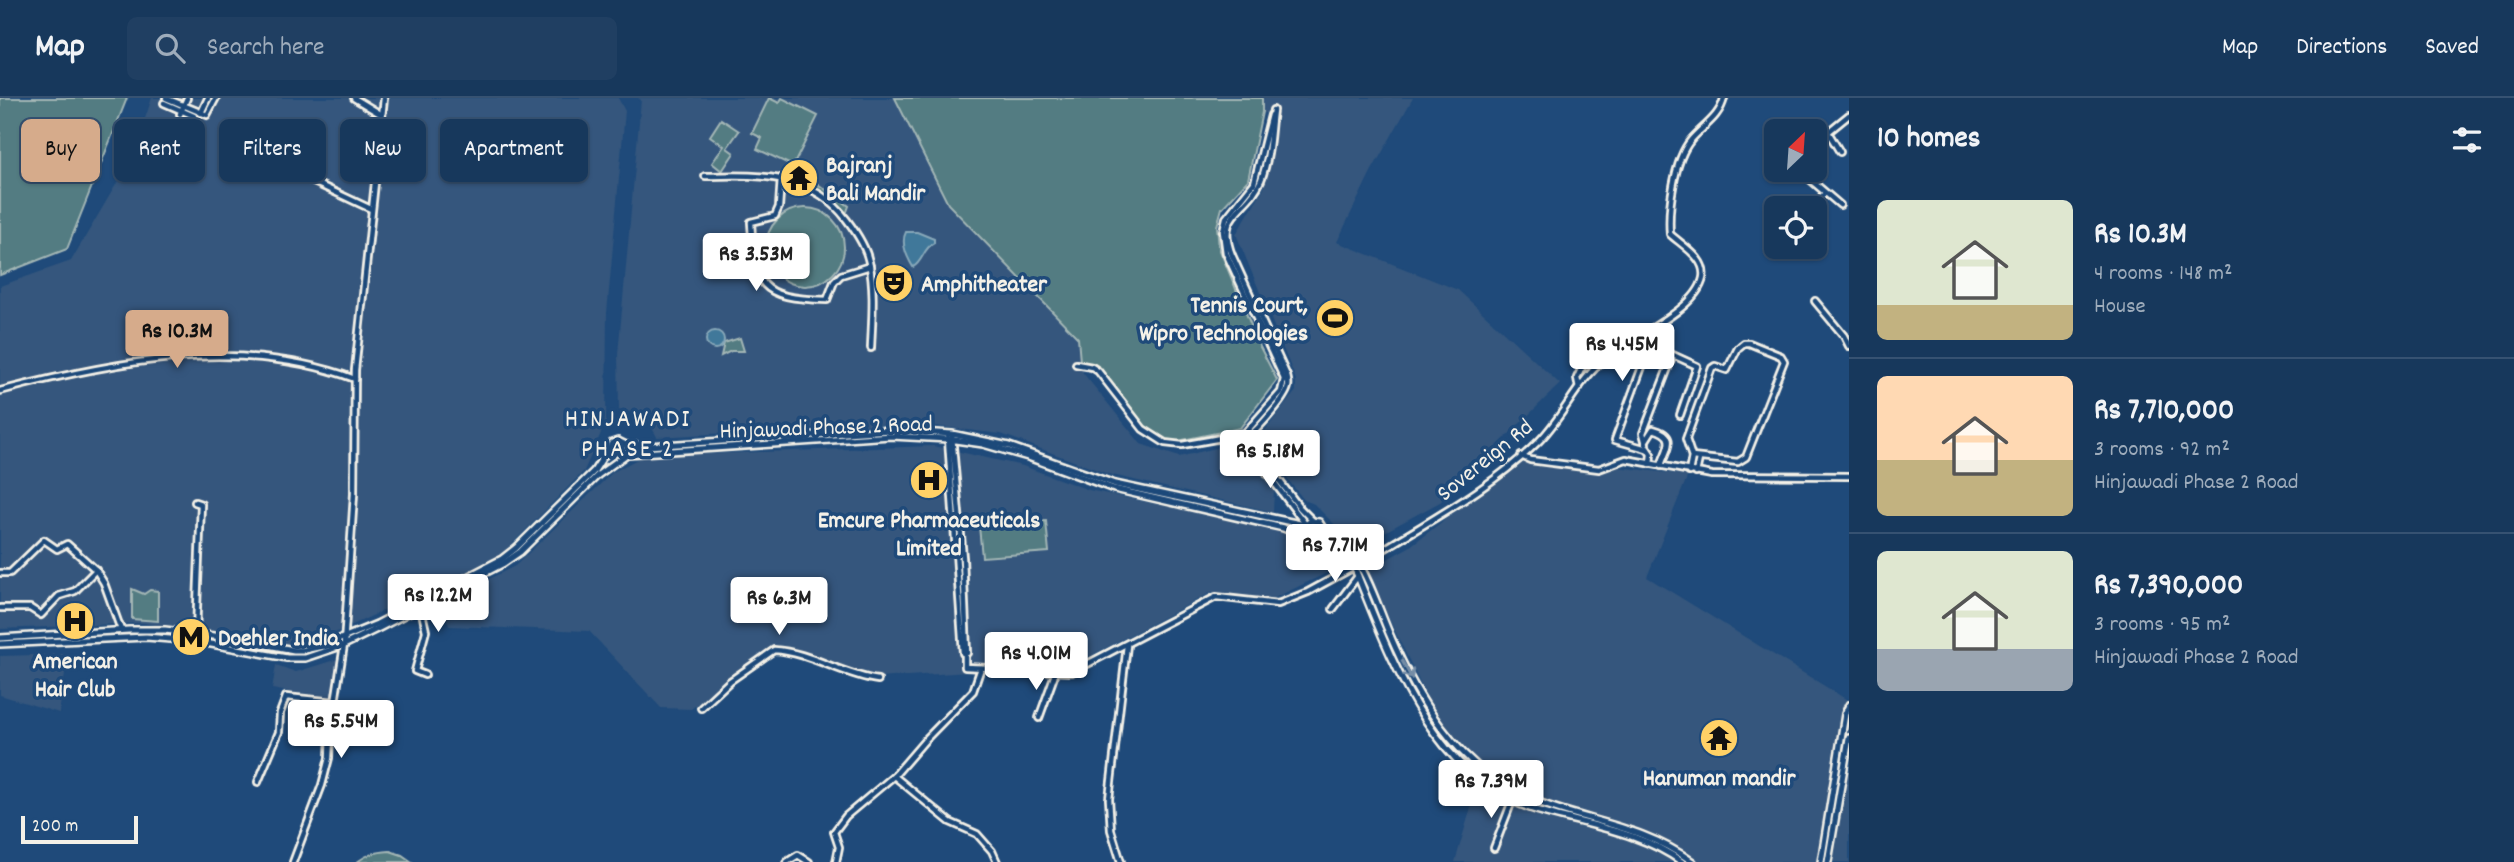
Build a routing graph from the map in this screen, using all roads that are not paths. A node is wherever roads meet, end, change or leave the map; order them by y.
1 (187, 98) edge
2 (208, 98) edge
3 (216, 98) edge
4 (355, 98) edge
5 (384, 98) edge
6 (1724, 98) edge
7 (167, 102) edge
8 (182, 110) junction
9 (1272, 111) dead end
10 (201, 113) junction
11 (382, 115) junction
12 (1849, 115) edge
13 (194, 116) dead end
14 (1840, 152) dead end
15 (705, 176) dead end
16 (781, 178) junction
17 (313, 182) edge
18 (1813, 182) edge
19 (1825, 193) junction
20 (1822, 196) edge
21 (1840, 205) dead end
22 (371, 209) junction
23 (870, 266) junction
24 (1815, 301) dead end
25 (1593, 330) dead end
26 (1653, 337) dead end
27 (1849, 346) edge
28 (871, 348) dead end
29 (1076, 364) dead end
30 (355, 379) junction
31 (1579, 388) junction
32 (0, 391) edge
33 (1680, 415) dead end
34 (950, 437) junction
35 (1244, 438) junction
36 (733, 443) junction
37 (626, 445) junction
38 (1646, 447) junction
39 (609, 450) junction
40 (627, 454) junction
41 (1521, 456) junction
42 (1692, 457) junction
43 (619, 459) junction
44 (1699, 459) junction
45 (1650, 464) junction
46 (1661, 466) junction
47 (1689, 471) junction
48 (1696, 473) junction
49 (1849, 475) edge
50 (195, 502) dead end
51 (1294, 508) junction
52 (1313, 520) junction
53 (1285, 521) junction
54 (1306, 525) junction
55 (1324, 530) junction
56 (1306, 536) junction
57 (1319, 538) junction
58 (1347, 554) junction
59 (500, 563) junction
60 (1357, 565) junction
61 (96, 570) junction
62 (1336, 570) dead end
63 (0, 573) edge
64 (1358, 576) junction
65 (0, 608) edge
66 (421, 608) junction
67 (1333, 609) dead end
68 (121, 631) junction
69 (196, 633) junction
70 (0, 638) edge
71 (344, 638) junction
72 (195, 641) junction
73 (0, 644) edge
74 (1127, 644) junction
75 (344, 645) junction
76 (981, 668) junction
77 (1056, 671) junction
78 (425, 675) dead end
79 (878, 680) dead end
80 (335, 702) junction
81 (1849, 705) edge
82 (701, 708) dead end
83 (1039, 718) dead end
84 (1849, 738) edge
85 (894, 776) junction
86 (258, 782) dead end
87 (1512, 801) junction
88 (1494, 848) dead end
89 (293, 862) edge
90 (787, 862) edge
91 (809, 862) edge
92 (836, 862) edge
93 (997, 862) edge
94 (1121, 862) edge
95 (1682, 862) edge
96 (1693, 862) edge
97 (1821, 862) edge
98 (1828, 862) edge

1 - 8 street
2 - 10 street
3 - 10 street
4 - 11 street
5 - 11 street
6 - 31 street, Sovereign Rd
7 - 8 street
8 - 10 street
8 - 13 street
9 - 35 street
11 - 22 street
12 - 14 street
15 - 16 street
16 - 23 street
16 - 23 street
17 - 22 street
18 - 19 street
19 - 20 street
19 - 21 street
22 - 30 street
23 - 28 street
24 - 27 street
25 - 31 street
26 - 38 street
29 - 35 street
30 - 32 street
30 - 71 street
31 - 41 street, Sovereign Rd
33 - 38 street
34 - 36 main road, Hinjawadi Phase 2 Road
34 - 53 main road, Hinjawadi Phase 2 Road
34 - 56 main road, Hinjawadi Phase 2 Road
34 - 76 street
35 - 51 street
35 - 52 street
36 - 37 main road, Hinjawadi Phase 2 Road
36 - 40 main road, Hinjawadi Phase 2 Road
37 - 39 main road
37 - 40 main road
38 - 45 street
38 - 46 street
39 - 43 main road
39 - 59 main road
40 - 43 main road
41 - 45 street
41 - 60 street, Sovereign Rd
42 - 44 street
42 - 44 street
42 - 47 street
43 - 59 main road
44 - 48 street
45 - 46 street
46 - 47 street
47 - 48 street
48 - 49 street
50 - 69 street
51 - 53 street
51 - 54 street
52 - 54 main road
52 - 55 main road
53 - 54 main road, Hinjawadi Phase 2 Road
54 - 56 main road
55 - 57 main road
55 - 60 main road
56 - 57 main road
57 - 58 main road
58 - 60 main road
58 - 62 street
59 - 66 main road
59 - 71 main road
60 - 64 main road
60 - 74 street, Sovereign Rd
60 -> 96 main road
61 - 63 street
61 - 65 street
61 - 68 street
64 - 67 street
64 - 87 main road
66 - 75 main road
66 - 78 street
68 - 69 main road
68 - 70 main road
69 - 71 main road
69 - 72 main road
71 - 75 street
72 - 73 main road
72 - 75 main road
74 - 77 street, Sovereign Rd
74 - 94 street
75 - 80 street
76 - 77 street, Sovereign Rd
76 - 85 street
77 - 83 street
79 - 82 street
80 - 86 street
80 - 89 street
81 - 97 main road
84 - 98 main road
85 - 92 street
85 - 93 street
87 - 88 street
87 - 95 main road
90 - 91 street

